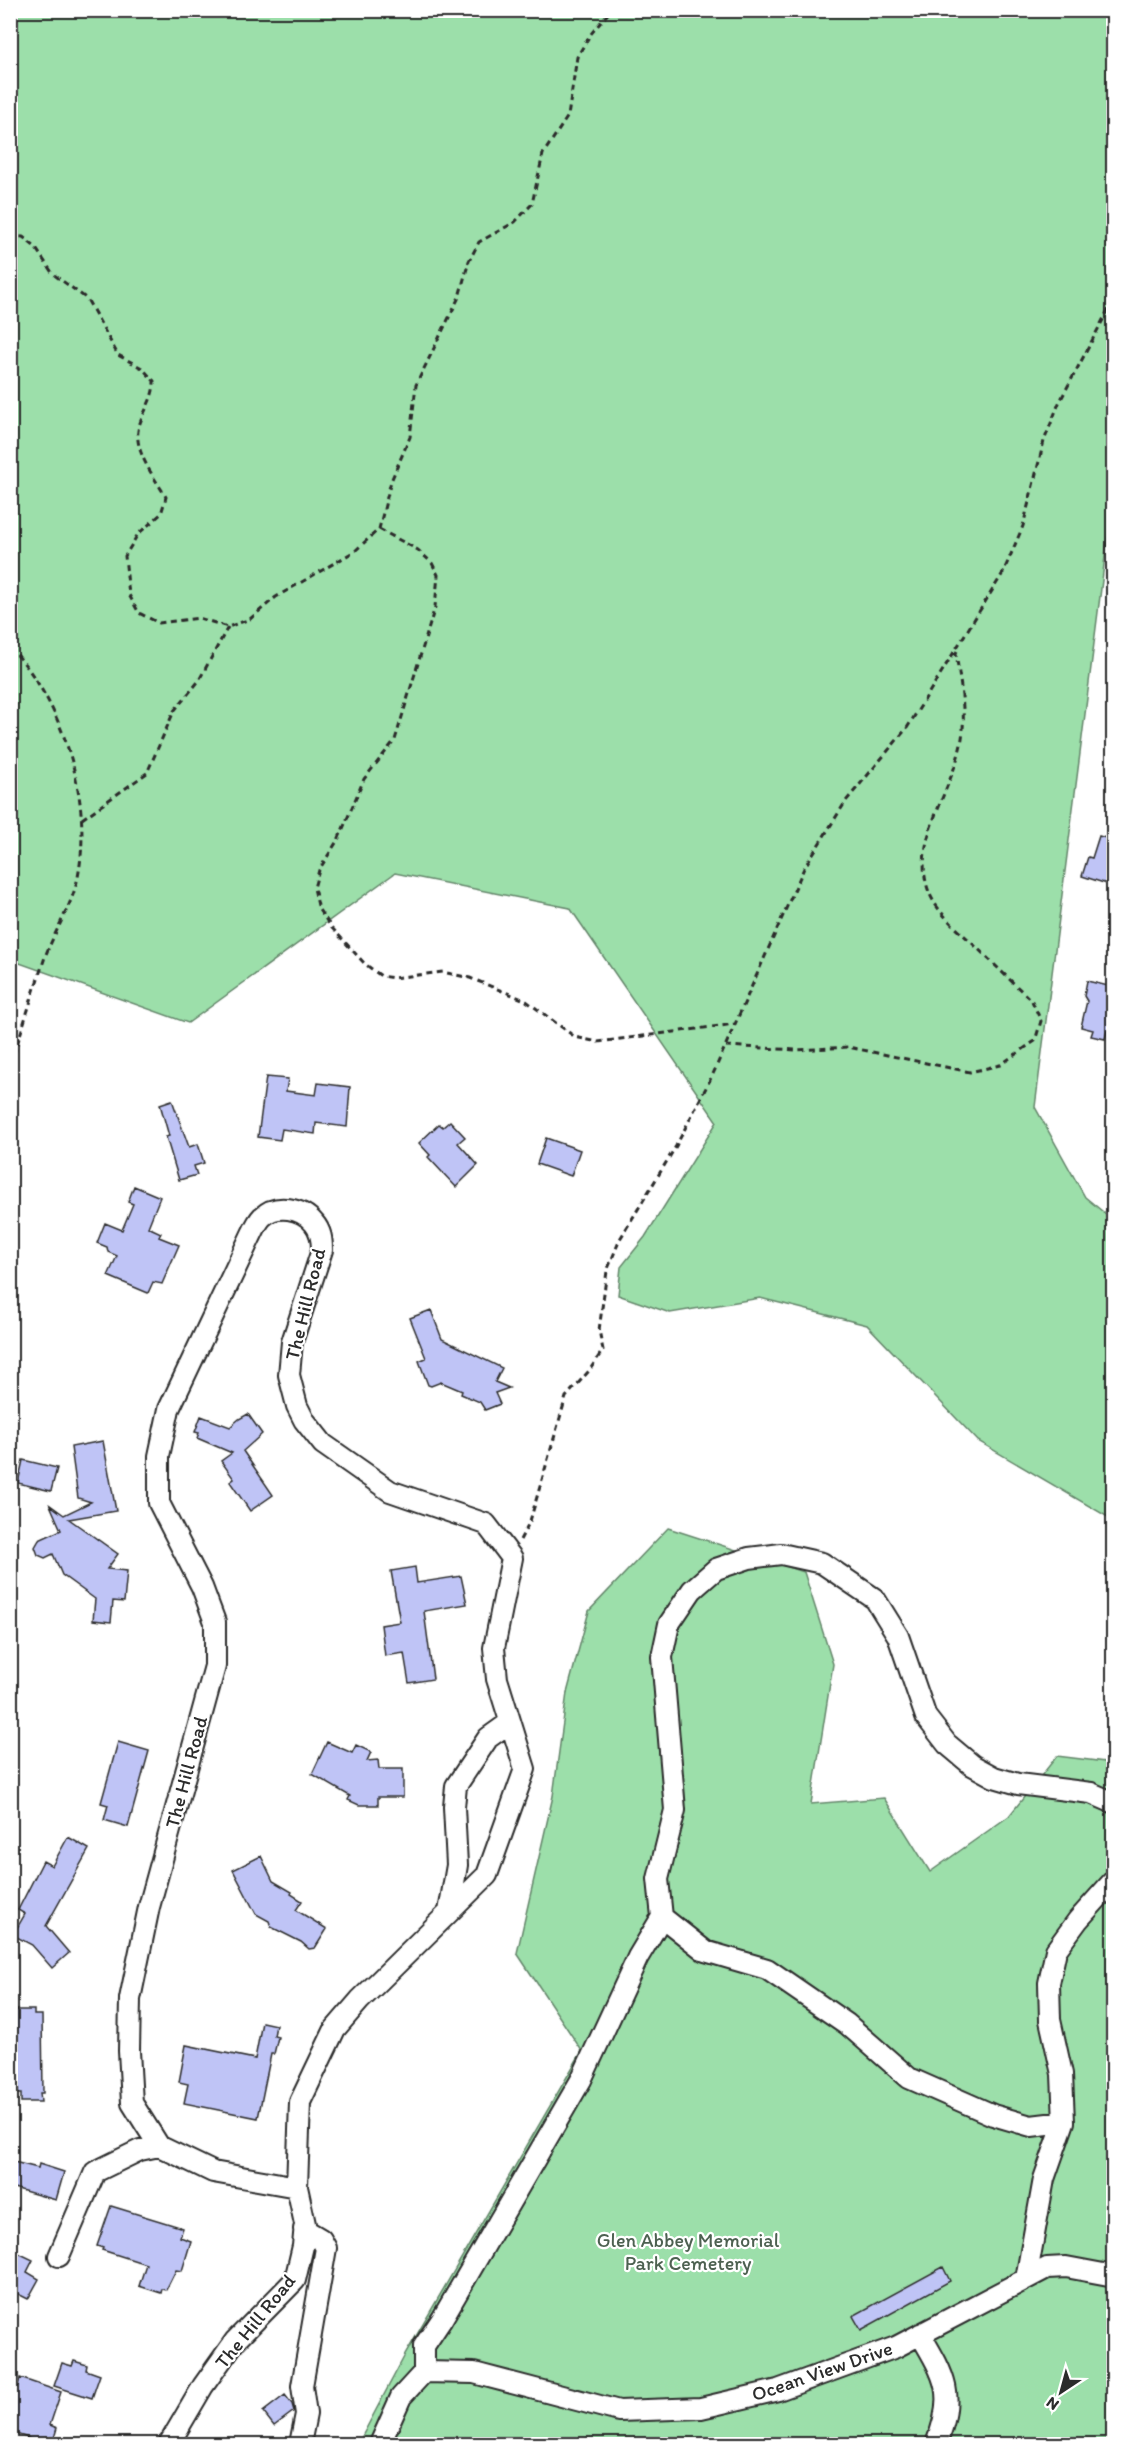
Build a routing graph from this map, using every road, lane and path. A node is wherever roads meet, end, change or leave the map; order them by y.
1 (611, 10) edge
2 (10, 236) edge
3 (1113, 299) edge
4 (379, 530) junction
5 (228, 627) junction
6 (966, 633) junction
7 (10, 647) edge
8 (82, 820) junction
9 (735, 1024) junction
10 (726, 1046) junction
11 (10, 1066) edge
12 (512, 1558) junction
13 (509, 1723) junction
14 (1113, 1803) edge
15 (1113, 1880) edge
16 (449, 1912) junction
17 (662, 1917) junction
18 (1064, 2122) junction
19 (159, 2146) junction
20 (297, 2187) junction
21 (304, 2229) junction
22 (59, 2256) dead end
23 (1113, 2276) edge
24 (1026, 2279) junction
25 (921, 2334) junction
26 (424, 2372) junction
27 (170, 2445) edge
28 (300, 2445) edge
29 (380, 2445) edge
30 (936, 2445) edge

1 - 4 path
2 - 5 path
3 - 6 path
4 - 5 path
4 - 9 path
5 - 8 path
6 - 9 path
6 - 10 path
7 - 8 path
8 - 11 path
9 - 10 path
10 - 12 path
12 - 13 street, The Hill Road
12 - 19 street, The Hill Road
13 - 16 street
13 - 16 street, The Hill Road
14 - 17 street
15 - 18 street
16 - 20 street, The Hill Road
17 - 18 street
17 - 26 street
18 - 24 street
19 - 20 street
19 - 22 street
20 - 21 street, The Hill Road
21 - 27 street, The Hill Road
21 - 28 street
23 - 24 street, Ocean View Drive
24 - 25 street, Ocean View Drive
25 - 26 street, Ocean View Drive
25 - 30 street
26 - 29 street

